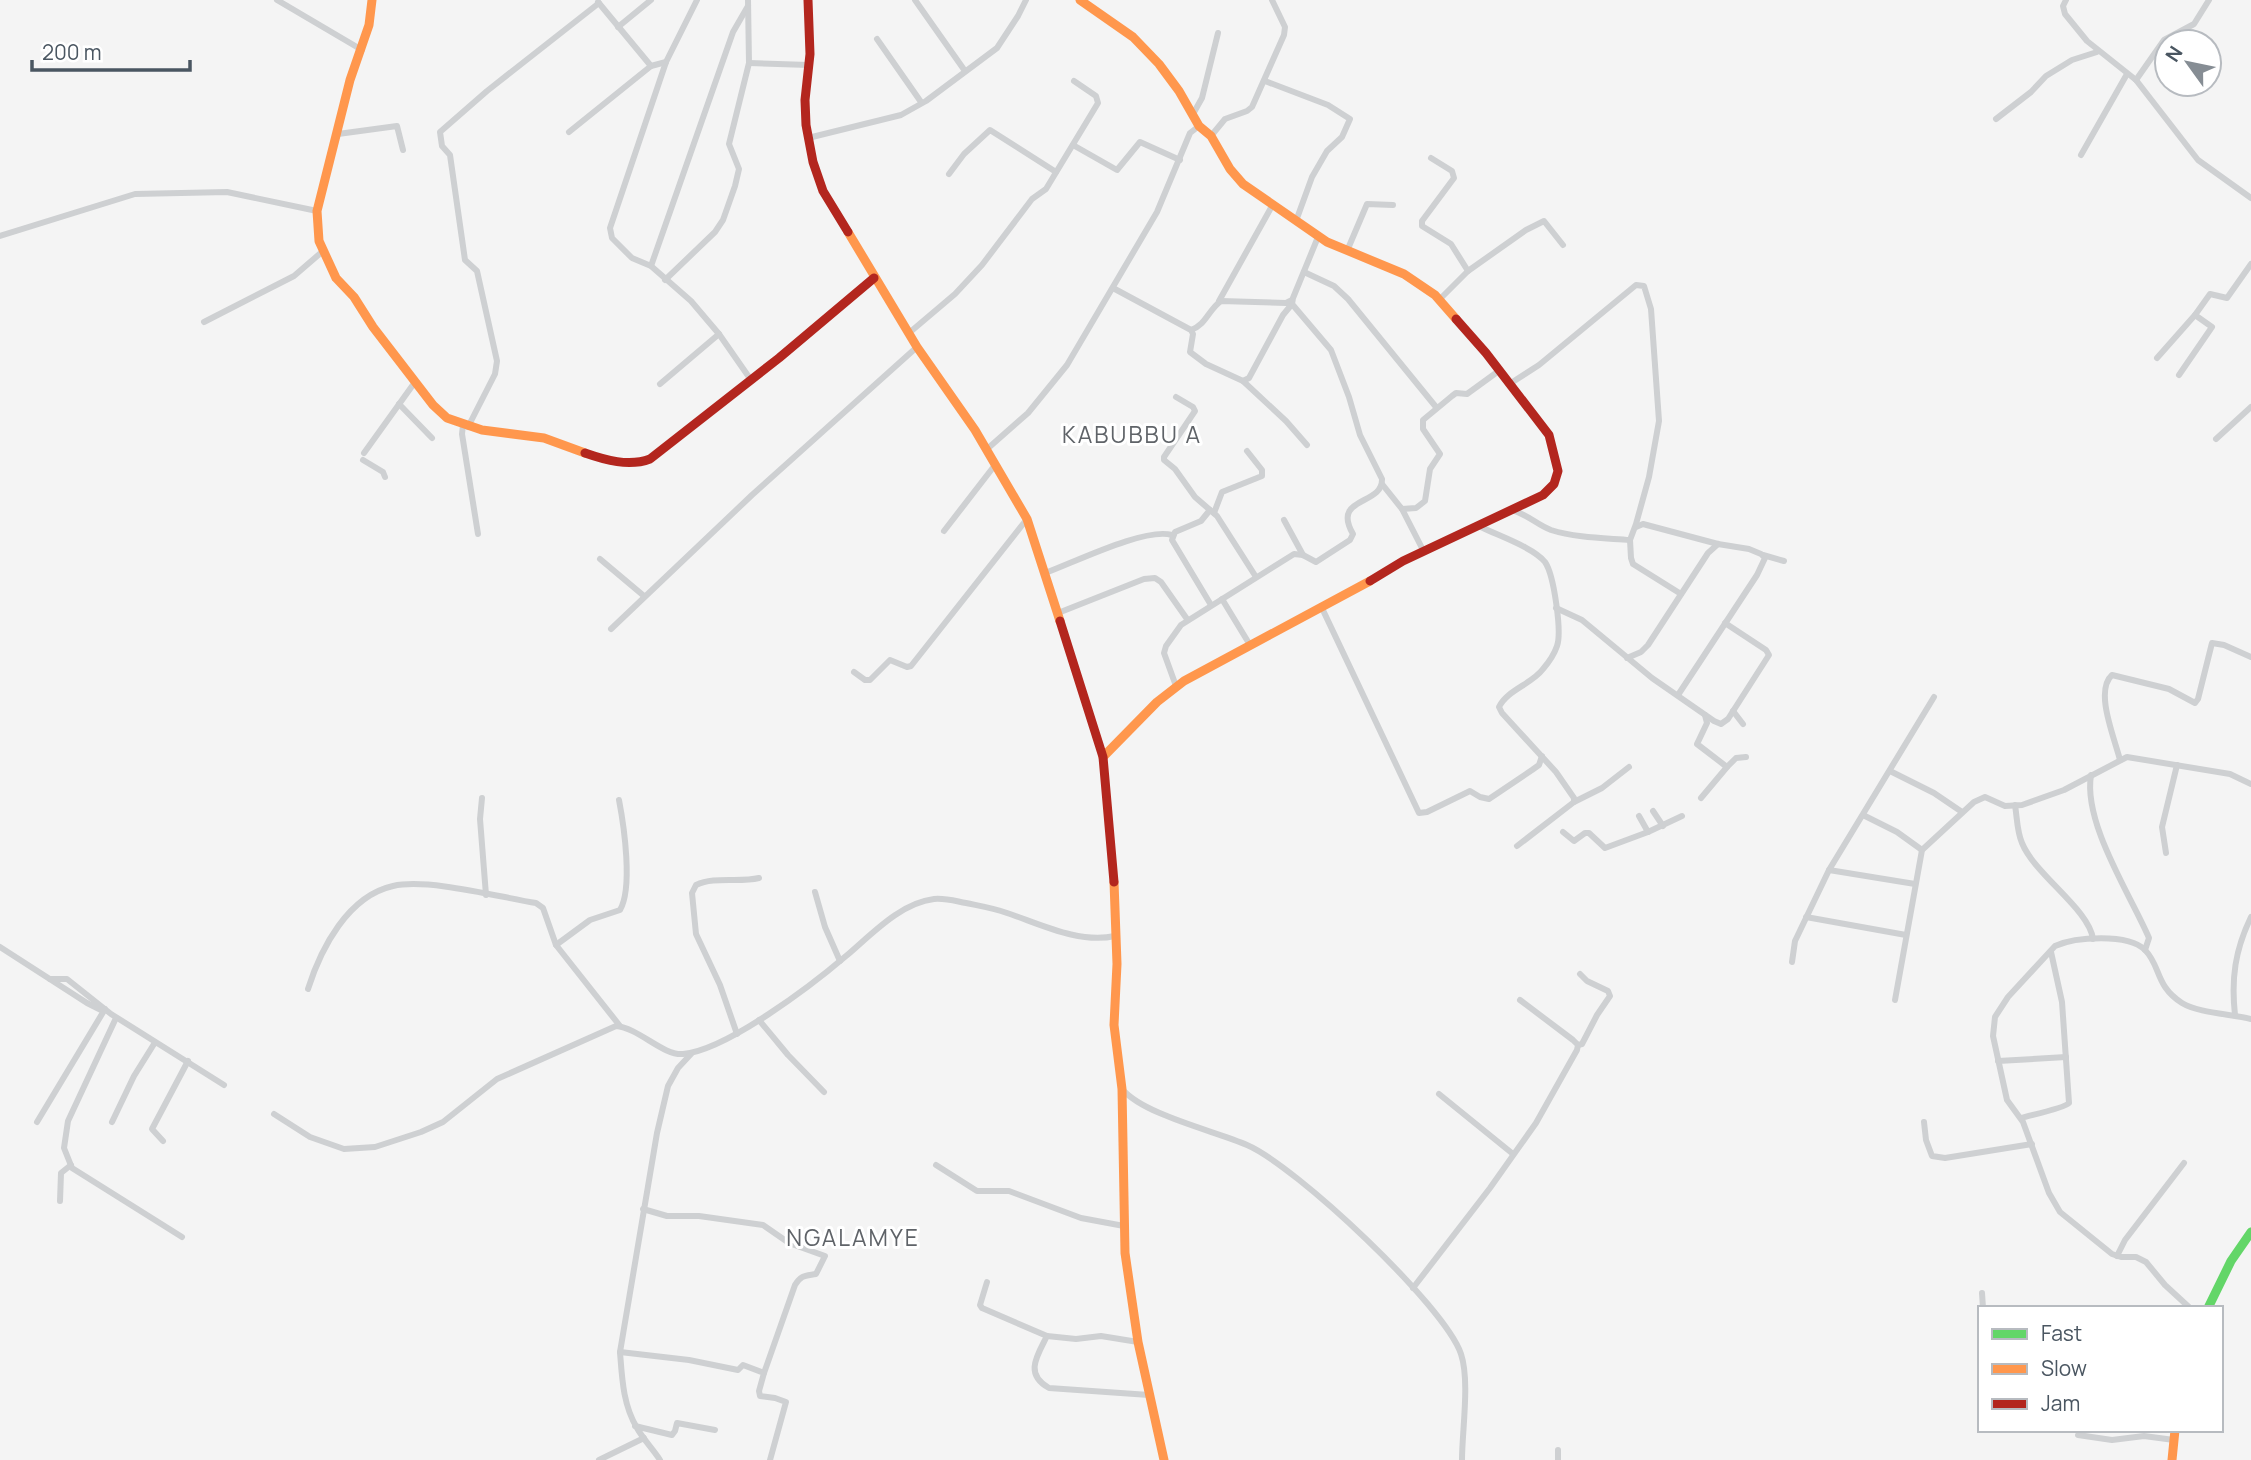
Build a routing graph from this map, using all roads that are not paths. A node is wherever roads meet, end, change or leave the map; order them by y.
1 (277, 0) edge
2 (372, 0) edge
3 (651, 0) edge
4 (697, 0) edge
5 (808, 0) edge
6 (915, 0) edge
7 (1026, 0) edge
8 (1080, 0) edge
9 (1272, 0) edge
10 (2066, 0) edge
11 (2209, 0) edge
12 (598, 2) edge
13 (748, 3) edge
14 (618, 27) junction
15 (1218, 33) dead end
16 (877, 39) dead end
17 (362, 50) junction
18 (2097, 51) junction
19 (666, 62) junction
20 (749, 63) junction
21 (809, 65) junction
22 (651, 66) junction
23 (965, 71) junction
24 (2127, 74) junction
25 (2136, 80) junction
26 (1074, 81) dead end
27 (1265, 81) junction
28 (921, 102) junction
29 (1193, 114) junction
30 (1996, 119) dead end
31 (1199, 126) junction
32 (569, 132) dead end
33 (338, 134) junction
34 (1211, 136) junction
35 (808, 138) junction
36 (1073, 145) junction
37 (403, 150) dead end
38 (2081, 155) dead end
39 (1431, 158) dead end
40 (1180, 160) junction
41 (1056, 172) junction
42 (948, 174) dead end
43 (2251, 198) edge
44 (1392, 205) dead end
45 (1272, 206) junction
46 (317, 211) junction
47 (1296, 221) junction
48 (0, 236) edge
49 (1318, 237) junction
50 (1563, 245) dead end
51 (323, 251) junction
52 (1347, 251) junction
53 (2251, 264) edge
54 (650, 266) junction
55 (1468, 271) junction
56 (1304, 272) junction
57 (874, 278) junction
58 (665, 280) junction
59 (1113, 288) junction
60 (1439, 300) junction
61 (1219, 301) junction
62 (1289, 304) junction
63 (2195, 315) junction
64 (204, 322) dead end
65 (909, 333) junction
66 (719, 334) junction
67 (1192, 334) junction
68 (917, 347) junction
69 (2157, 358) dead end
70 (1500, 369) junction
71 (2179, 375) dead end
72 (751, 380) junction
73 (415, 382) junction
74 (1243, 382) junction
75 (1511, 383) junction
76 (660, 384) dead end
77 (1176, 397) dead end
78 (399, 404) junction
79 (1436, 407) junction
80 (2251, 407) edge
81 (466, 426) junction
82 (432, 438) dead end
83 (2216, 439) dead end
84 (1307, 445) dead end
85 (986, 450) junction
86 (1247, 451) dead end
87 (995, 466) junction
88 (385, 477) dead end
89 (1382, 484) junction
90 (1402, 509) junction
91 (1511, 510) junction
92 (1212, 511) junction
93 (1027, 519) junction
94 (1284, 520) dead end
95 (1479, 526) junction
96 (1635, 527) junction
97 (944, 531) dead end
98 (478, 534) dead end
99 (1172, 535) junction
100 (1630, 540) junction
101 (1718, 544) junction
102 (1424, 552) junction
103 (1303, 555) junction
104 (1763, 555) junction
105 (600, 559) dead end
106 (1784, 561) dead end
107 (1045, 573) junction
108 (1256, 578) junction
109 (1681, 594) junction
110 (645, 596) junction
111 (1222, 599) junction
112 (1211, 605) junction
113 (1321, 606) junction
114 (1556, 608) junction
115 (1058, 613) junction
116 (1187, 620) junction
117 (1725, 623) junction
118 (611, 629) dead end
119 (1250, 645) junction
120 (2251, 657) edge
121 (1627, 658) junction
122 (853, 672) dead end
123 (1176, 686) junction
124 (1678, 695) junction
125 (1934, 697) dead end
126 (1733, 711) junction
127 (1705, 715) junction
128 (1743, 724) dead end
129 (1542, 756) junction
130 (1103, 757) junction
131 (1746, 757) dead end
132 (2120, 760) junction
133 (2177, 765) junction
134 (1629, 766) dead end
135 (1727, 766) junction
136 (1890, 771) junction
137 (2091, 775) junction
138 (2251, 784) edge
139 (482, 798) dead end
140 (1701, 798) dead end
141 (619, 800) dead end
142 (1574, 802) junction
143 (2015, 805) junction
144 (1653, 811) dead end
145 (1962, 812) junction
146 (1863, 815) junction
147 (1639, 816) dead end
148 (1682, 816) dead end
149 (1663, 825) junction
150 (1563, 832) dead end
151 (1648, 832) junction
152 (1517, 846) dead end
153 (1922, 850) junction
154 (2166, 853) dead end
155 (1829, 870) junction
156 (759, 878) dead end
157 (1915, 884) junction
158 (815, 892) dead end
159 (486, 895) junction
160 (1806, 917) junction
161 (2251, 917) edge
162 (1906, 935) junction
163 (1115, 936) junction
164 (2093, 939) junction
165 (556, 945) junction
166 (0, 947) edge
167 (2145, 950) junction
168 (2051, 953) junction
169 (840, 961) junction
170 (1792, 962) dead end
171 (1580, 974) dead end
172 (308, 989) dead end
173 (1520, 1000) dead end
174 (1895, 1000) dead end
175 (105, 1009) junction
176 (2235, 1015) junction
177 (117, 1018) junction
178 (2251, 1019) edge
179 (759, 1020) junction
180 (620, 1026) junction
181 (737, 1034) junction
182 (153, 1044) dead end
183 (1578, 1045) junction
184 (692, 1052) junction
185 (673, 1054) junction
186 (2066, 1057) junction
187 (188, 1060) junction
188 (1998, 1061) junction
189 (678, 1068) junction
190 (224, 1085) dead end
191 (1122, 1090) junction
192 (824, 1093) dead end
193 (1439, 1094) dead end
194 (274, 1114) dead end
195 (2021, 1118) junction
196 (37, 1122) dead end
197 (112, 1122) dead end
198 (1924, 1122) dead end
199 (163, 1141) dead end
200 (2032, 1144) junction
201 (1513, 1154) junction
202 (2184, 1163) dead end
203 (71, 1165) junction
204 (936, 1165) dead end
205 (60, 1201) dead end
206 (643, 1209) junction
207 (1124, 1226) junction
208 (2251, 1231) edge
209 (182, 1237) dead end
210 (2117, 1256) junction
211 (987, 1282) dead end
212 (1412, 1288) junction
213 (1982, 1293) dead end
214 (1983, 1306) edge
215 (2188, 1306) edge
216 (2209, 1306) edge
217 (1047, 1336) junction
218 (1138, 1342) junction
219 (620, 1352) junction
220 (764, 1373) junction
221 (1149, 1395) junction
222 (635, 1426) junction
223 (715, 1430) dead end
224 (2078, 1435) dead end
225 (2175, 1435) edge
226 (644, 1438) junction
227 (1558, 1450) dead end
228 (599, 1460) edge
229 (660, 1460) edge
230 (770, 1460) edge
231 (1164, 1460) edge
232 (1462, 1460) edge
233 (1558, 1460) edge
234 (2172, 1460) edge

1 - 17 street
2 - 17 street
3 - 14 street
4 - 19 street
5 - 21 street
6 - 23 street
7 - 23 street
8 - 29 street
9 - 27 street
10 - 18 street
11 - 25 street
12 - 14 street
12 - 81 street
13 - 20 street
13 - 54 street
14 - 22 street
15 - 29 street
16 - 28 street
17 - 33 street
18 - 24 street
18 - 30 street
19 - 22 street
19 - 54 street
20 - 21 street
20 - 58 street
21 - 35 street
22 - 32 street
23 - 28 street
24 - 25 street
24 - 38 street
25 - 43 street
26 - 36 street
27 - 34 street
27 - 47 street
28 - 35 street
29 - 31 street
31 - 34 street
31 - 40 street
33 - 37 street
33 - 46 street
34 - 45 street
35 - 57 street
36 - 40 street
36 - 41 street
39 - 55 street
40 - 59 street
41 - 42 street
41 - 65 street
44 - 52 street
45 - 47 street
45 - 61 street
46 - 48 street
46 - 51 street
47 - 49 street
49 - 52 street
49 - 56 street
50 - 55 street
51 - 64 street
51 - 73 street
52 - 60 street
53 - 63 street
54 - 58 street
55 - 60 street
56 - 62 street
56 - 79 street
57 - 65 street
57 - 72 street
58 - 66 street
59 - 67 street
59 - 85 street
60 - 70 street
61 - 62 street
61 - 67 street
62 - 74 street
62 - 89 street
63 - 69 street
63 - 71 street
65 - 68 street
66 - 72 street
66 - 76 street
67 - 74 street
68 - 85 street
68 - 110 street
70 - 75 street
70 - 79 street
72 - 81 street
73 - 78 street
73 - 81 street
74 - 84 street
75 - 91 street
75 - 96 street
77 - 92 street
78 - 82 street
78 - 88 street
79 - 90 street
80 - 83 street
81 - 98 street
85 - 87 street
86 - 92 street
87 - 93 street
87 - 97 street
89 - 90 street
89 - 103 street
90 - 102 street
91 - 95 street
91 - 100 street
92 - 99 street
92 - 108 street
93 - 107 street
93 - 122 street
94 - 103 street
95 - 102 street
95 - 114 street
96 - 100 street
96 - 101 street
99 - 107 street
99 - 112 street
100 - 109 street
101 - 104 street
101 - 109 street
102 - 113 street
103 - 108 street
104 - 106 street
104 - 117 street
105 - 110 street
107 - 115 street
108 - 111 street
109 - 121 street
110 - 118 street
111 - 112 street
111 - 119 street
112 - 116 street
113 - 119 street
113 - 129 street
114 - 121 street
114 - 129 street
115 - 116 street
115 - 130 street
116 - 123 street
117 - 124 street
117 - 126 street
119 - 123 street
120 - 132 street
121 - 124 street
123 - 130 street
124 - 127 street
125 - 136 street
126 - 127 street
126 - 128 street
127 - 135 street
129 - 142 street
130 - 163 street
131 - 135 street
132 - 133 street
132 - 137 street
133 - 138 street
133 - 154 street
134 - 142 street
135 - 140 street
136 - 145 street
136 - 146 street
137 - 143 street
137 - 167 street
139 - 159 street
141 - 165 street
142 - 152 street
143 - 145 street
143 - 164 street
144 - 149 street
145 - 153 street
146 - 153 street
146 - 155 street
147 - 151 street
148 - 149 street
149 - 151 street
150 - 151 street
153 - 157 street
155 - 157 street
155 - 160 street
156 - 181 street
157 - 162 street
158 - 169 street
159 - 165 street
159 - 172 street
160 - 162 street
160 - 170 street
161 - 176 street
162 - 174 street
163 - 169 street
163 - 191 street
164 - 167 street
164 - 168 street
165 - 180 street
166 - 175 street
167 - 176 street
168 - 186 street
168 - 188 street
169 - 179 street
171 - 183 street
173 - 183 street
175 - 177 street
175 - 196 street
176 - 178 street
177 - 187 street
177 - 203 street
179 - 181 street
179 - 192 street
180 - 185 street
180 - 194 street
181 - 184 street
182 - 197 street
183 - 201 street
184 - 185 street
184 - 189 street
185 - 189 street
186 - 188 street
186 - 195 street
187 - 190 street
187 - 199 street
188 - 195 street
189 - 206 street
191 - 207 street
191 - 212 street
193 - 201 street
195 - 200 street
198 - 200 street
200 - 210 street
201 - 212 street
202 - 210 street
203 - 205 street
203 - 209 street
204 - 207 street
206 - 219 street
206 - 220 street
207 - 218 street
208 - 216 street
210 - 215 street
211 - 217 street
212 - 232 street
213 - 214 street
217 - 218 street
217 - 221 street
218 - 221 street
219 - 220 street
219 - 222 street
220 - 230 street
221 - 231 street
222 - 223 street
222 - 226 street
224 - 225 street
225 - 234 street
226 - 228 street
226 - 229 street
227 - 233 street

